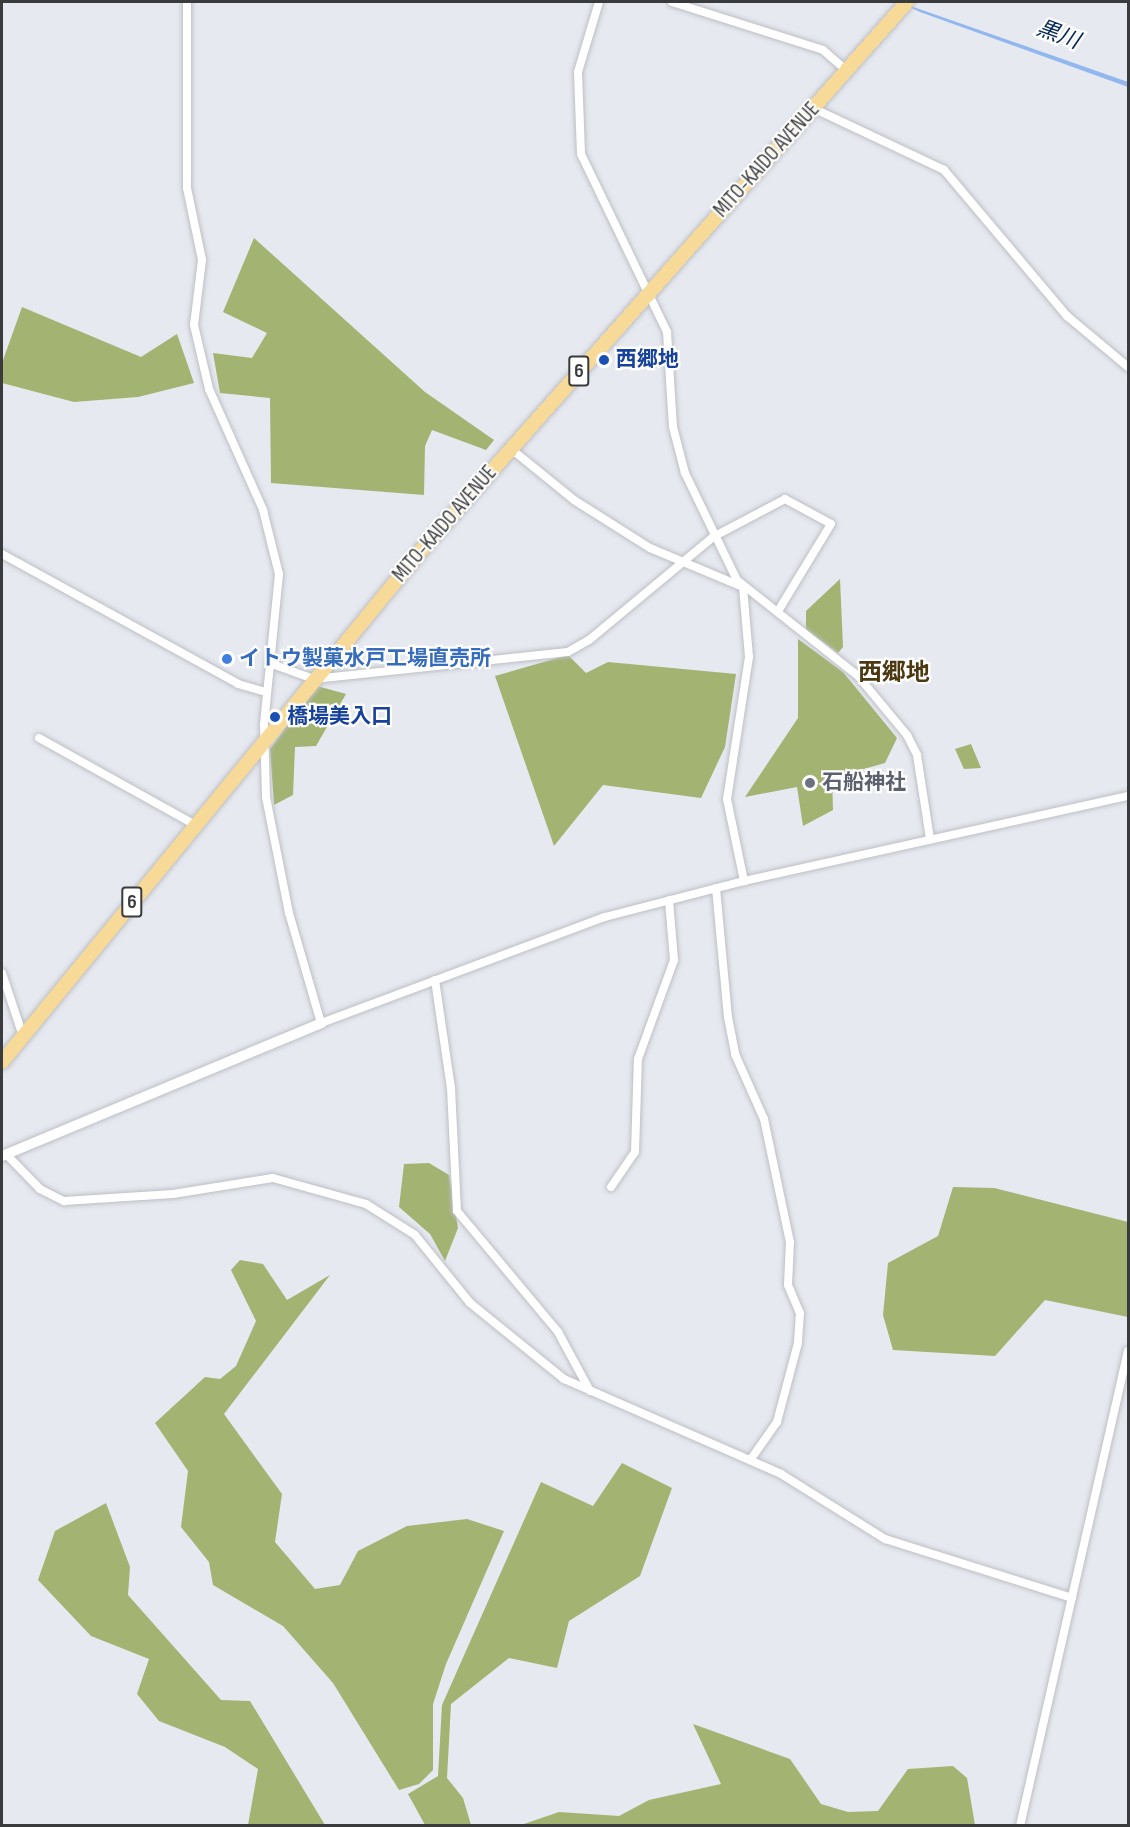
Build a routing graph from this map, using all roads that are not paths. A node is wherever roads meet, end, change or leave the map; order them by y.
1 (187, 2) edge
2 (599, 2) edge
3 (672, 2) edge
4 (905, 4) edge
5 (846, 70) junction
6 (813, 108) junction
7 (648, 293) junction
8 (1128, 367) edge
9 (510, 448) junction
10 (713, 537) junction
11 (2, 554) edge
12 (680, 560) junction
13 (743, 587) junction
14 (778, 611) junction
15 (272, 664) junction
16 (314, 680) junction
17 (267, 692) junction
18 (39, 738) dead end
19 (263, 742) junction
20 (1128, 796) edge
21 (195, 825) junction
22 (930, 839) junction
23 (744, 880) junction
24 (716, 888) junction
25 (669, 900) junction
26 (2, 973) edge
27 (435, 980) junction
28 (321, 1023) junction
29 (23, 1036) junction
30 (2, 1062) edge
31 (4, 1155) edge
32 (611, 1187) dead end
33 (1128, 1351) edge
34 (590, 1391) junction
35 (751, 1459) junction
36 (1072, 1599) junction
37 (1020, 1826) edge

1 - 15 street
2 - 7 street
3 - 5 street
4 - 5 highway, MITO-KAIDO AVENUE / 6
5 - 6 highway, MITO-KAIDO AVENUE / 6
6 - 7 highway, MITO-KAIDO AVENUE / 6
6 - 8 street
7 - 9 highway, MITO-KAIDO AVENUE / 6
7 - 10 street
9 - 12 street
9 - 16 highway, MITO-KAIDO AVENUE / 6
10 - 12 street
10 - 13 street
10 - 14 street
11 - 17 street
12 - 13 street
12 - 16 street
13 - 14 street
13 - 23 street
14 - 22 street
15 - 16 street
15 - 17 street
16 - 19 highway, MITO-KAIDO AVENUE / 6
17 - 19 street
18 - 21 street
19 - 21 highway, MITO-KAIDO AVENUE / 6
19 - 28 street
20 - 22 street
21 - 29 highway, MITO-KAIDO AVENUE / 6
22 - 23 street
23 - 24 street
24 - 25 street
24 - 35 street
25 - 27 street
25 - 32 street
26 - 29 street
27 - 28 street
27 - 34 street
28 - 31 street
29 - 30 highway, MITO-KAIDO AVENUE / 6
31 - 34 street
33 - 36 street
34 - 35 street
35 - 36 street
36 - 37 street

